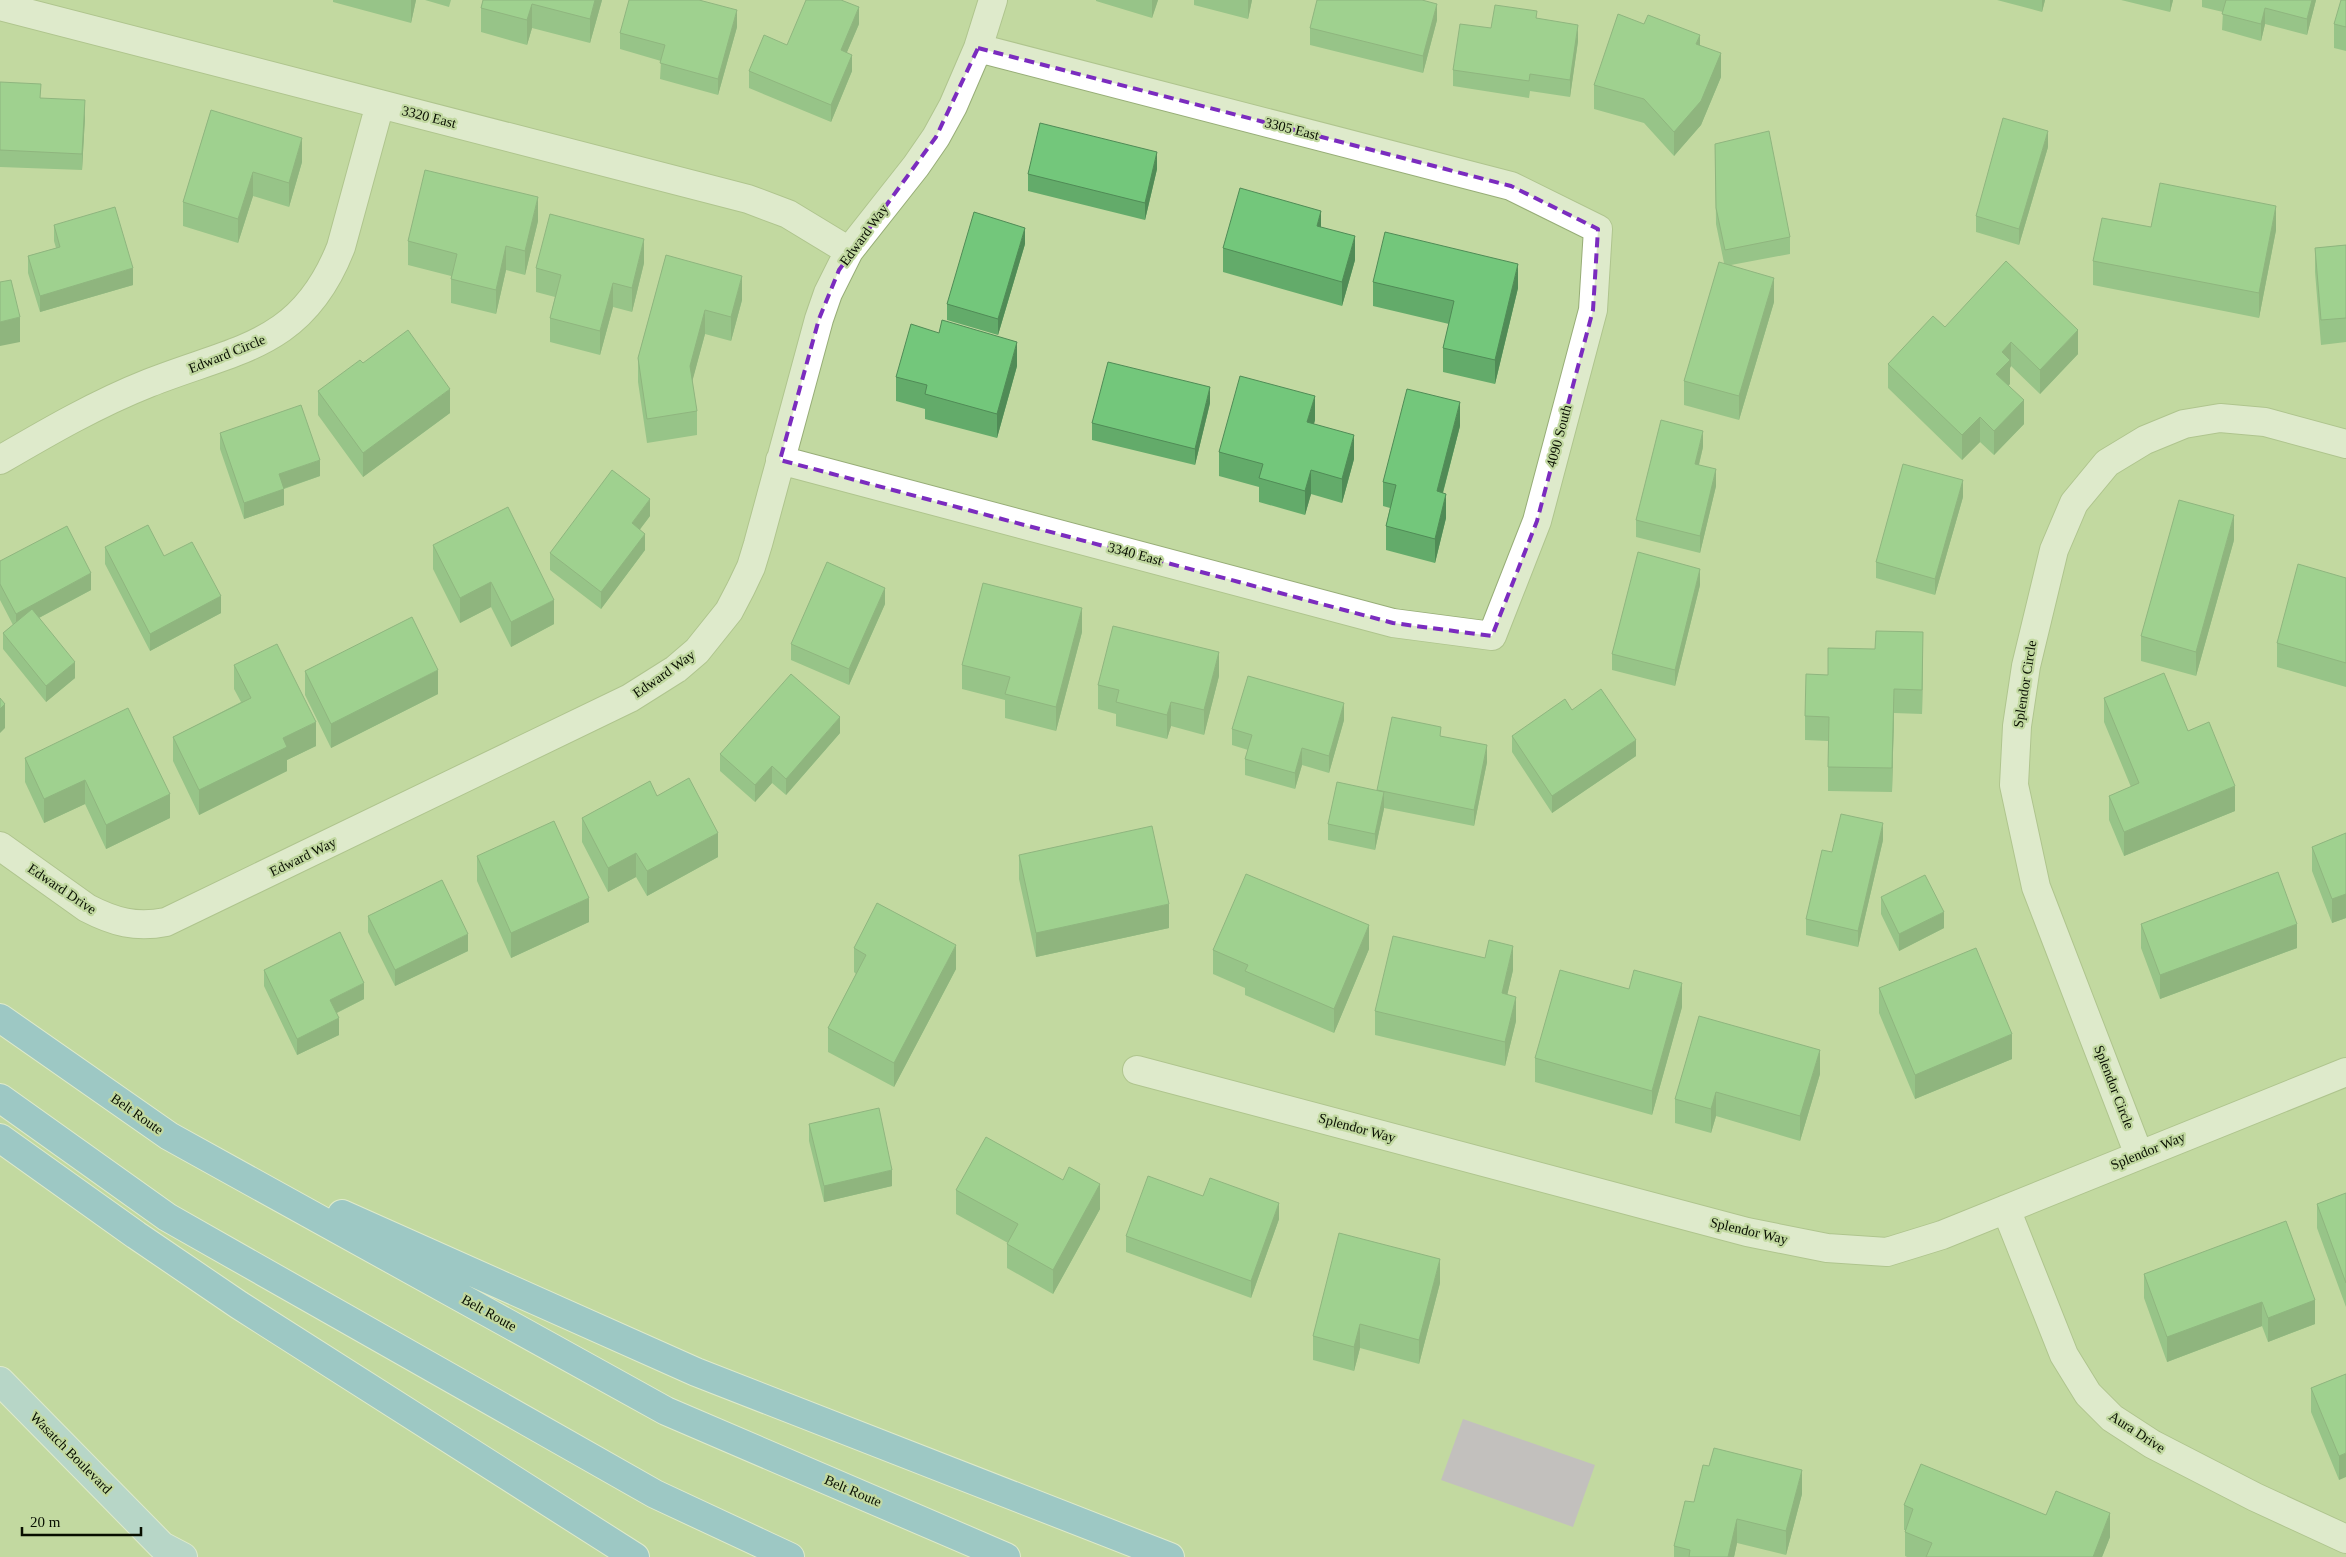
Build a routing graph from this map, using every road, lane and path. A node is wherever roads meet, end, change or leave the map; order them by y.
1 (993, 0) edge
2 (0, 6) edge
3 (978, 48) junction
4 (380, 104) junction
5 (1598, 228) joint
6 (849, 251) junction
7 (2346, 444) edge
8 (0, 460) edge
9 (780, 460) junction
10 (1492, 636) joint
11 (0, 846) edge
12 (128, 924) joint
13 (0, 1018) edge
14 (1137, 1070) dead end
15 (2346, 1072) edge
16 (0, 1098) edge
17 (169, 1136) junction
18 (0, 1138) edge
19 (2139, 1155) junction
20 (2006, 1209) junction
21 (0, 1381) edge
22 (2346, 1539) edge
23 (170, 1553) edge
24 (635, 1557) edge
25 (790, 1557) edge
26 (1006, 1557) edge
27 (1170, 1557) edge

1 - 3 street, Edward Way
2 - 4 street, 3320 East
3 - 5 street, 3305 East
3 - 6 street, Edward Way
4 - 6 street, 3320 East
4 - 8 street, Edward Circle
5 - 10 street, 4090 South
6 - 9 street, Edward Way
7 - 19 street, Splendor Circle
9 - 10 street, 3340 East
9 - 12 street, Edward Way
11 - 12 street, Edward Drive
13 - 17 highway, Belt Route
14 - 20 street, Splendor Way
15 - 19 street, Splendor Way
16 - 25 highway
17 - 26 highway, Belt Route
17 - 27 highway
18 - 24 highway
19 - 20 street, Splendor Way
20 - 22 street, Aura Drive
21 - 23 main road, Wasatch Boulevard

